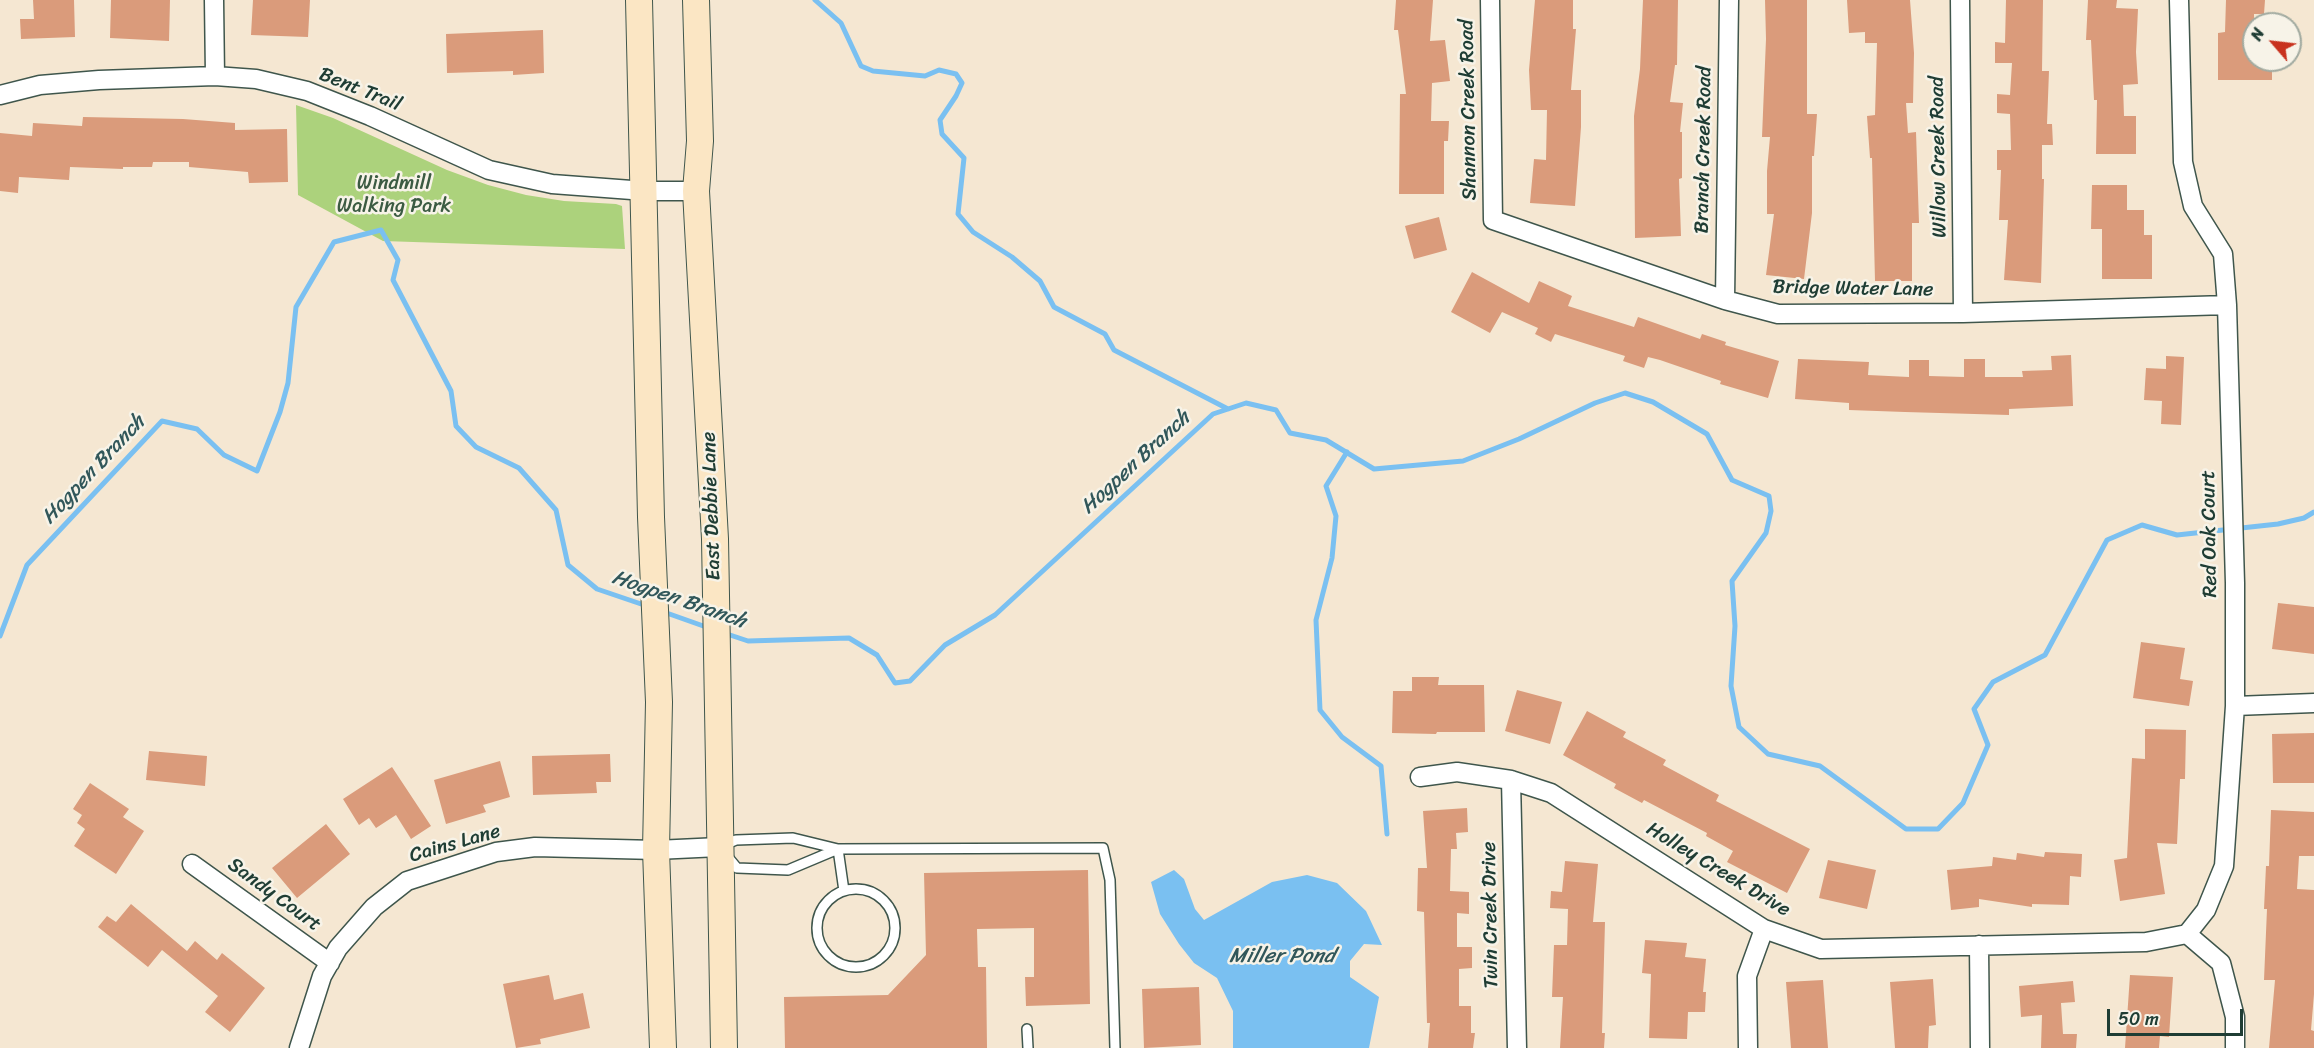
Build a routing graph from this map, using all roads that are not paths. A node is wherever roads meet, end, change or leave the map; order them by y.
1 (214, 0) edge
2 (639, 0) edge
3 (696, 0) edge
4 (1490, 0) edge
5 (1729, 0) edge
6 (1960, 0) edge
7 (2179, 0) edge
8 (215, 76) junction
9 (0, 95) edge
10 (645, 191) junction
11 (696, 191) junction
12 (1493, 219) joint
13 (1725, 300) junction
14 (2228, 305) junction
15 (1963, 313) junction
16 (2314, 703) edge
17 (2235, 706) junction
18 (1420, 777) dead end
19 (1510, 780) junction
20 (719, 847) junction
21 (838, 849) junction
22 (657, 850) junction
23 (192, 864) dead end
24 (844, 891) junction
25 (1764, 929) junction
26 (2187, 934) junction
27 (1979, 945) junction
28 (330, 963) junction
29 (1027, 1029) dead end
30 (299, 1048) edge
31 (663, 1048) edge
32 (724, 1048) edge
33 (1028, 1048) edge
34 (1115, 1048) edge
35 (1517, 1048) edge
36 (1748, 1048) edge
37 (1980, 1048) edge
38 (2235, 1048) edge

1 - 8 street
2 - 10 main road
3 - 11 main road, East Debbie Lane
4 - 12 street, Shannon Creek Road
5 - 13 street, Branch Creek Road
6 - 15 street, Willow Creek Road
7 - 14 street, Red Oak Court
8 - 9 street, Bent Trail
8 - 10 street, Bent Trail
10 - 11 street, Bent Trail
10 - 22 main road
11 - 20 main road, East Debbie Lane
12 - 13 street, Bridge Water Lane
13 - 15 street, Bridge Water Lane
14 - 15 street, Bridge Water Lane
14 - 17 street, Red Oak Court
16 - 17 street
17 - 26 street, Red Oak Court
18 - 19 street, Holley Creek Drive
19 - 25 street, Holley Creek Drive
19 - 35 street, Twin Creek Drive
20 - 21 lane
20 - 21 lane
20 - 22 street, Cains Lane
20 - 32 main road, East Debbie Lane
21 - 24 lane
21 - 34 lane
22 - 28 street, Cains Lane
22 - 31 main road
23 - 28 street, Sandy Court
24 - 24 lane
25 - 27 street, Holley Creek Drive
25 - 36 street
26 - 27 street, Holley Creek Drive
26 - 38 street
27 - 37 street
28 - 30 street, Cains Lane
29 - 33 lane

